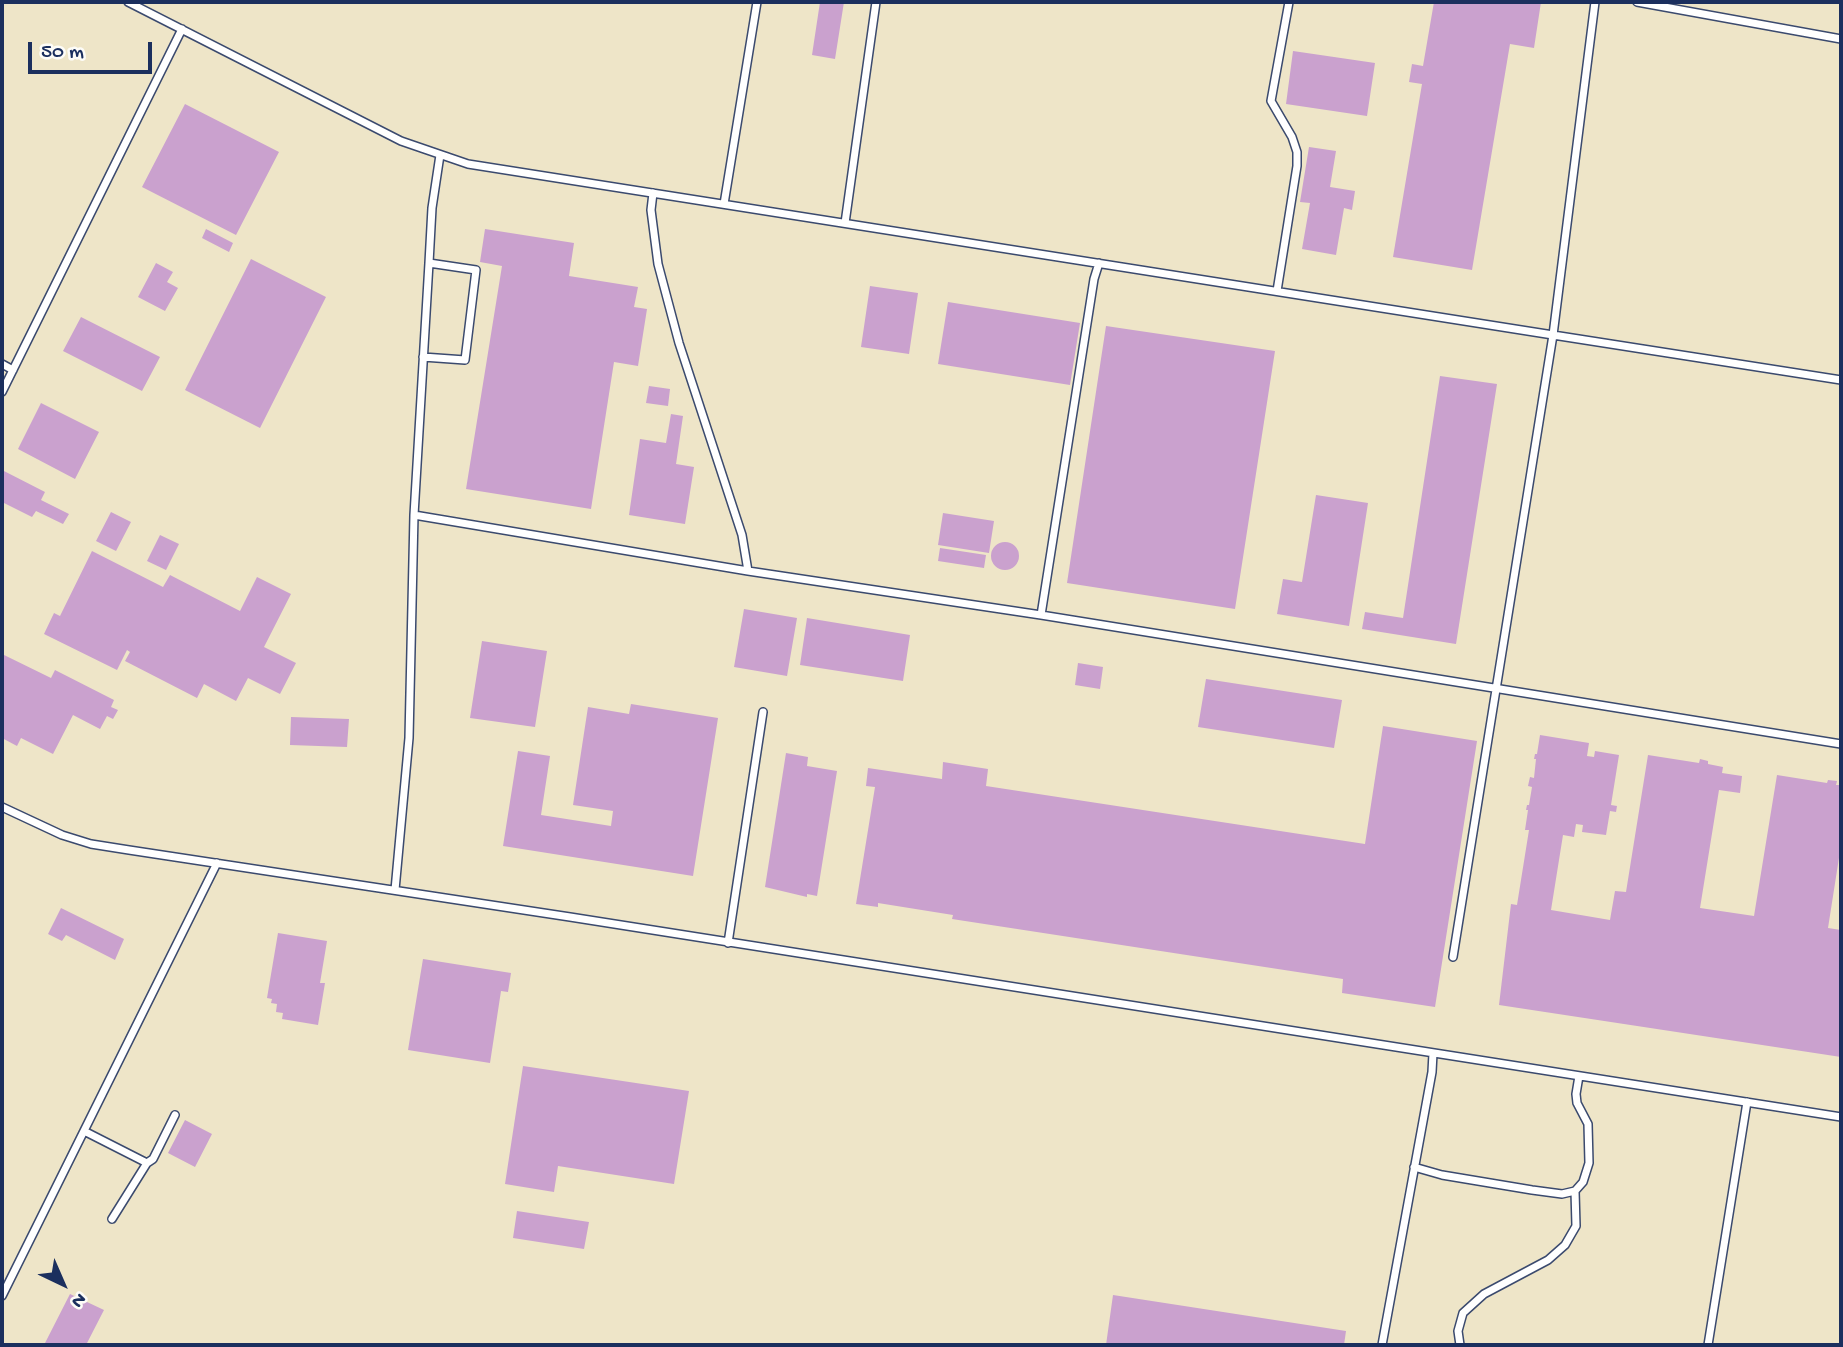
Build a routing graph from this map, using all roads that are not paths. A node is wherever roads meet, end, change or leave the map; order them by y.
1 (128, 2) edge
2 (757, 2) edge
3 (876, 2) edge
4 (1289, 2) edge
5 (1595, 2) edge
6 (1637, 2) edge
7 (183, 29) junction
8 (1841, 39) edge
9 (440, 155) junction
10 (653, 193) junction
11 (724, 204) junction
12 (845, 223) junction
13 (429, 263) junction
14 (1099, 263) junction
15 (1277, 291) junction
16 (1553, 335) junction
17 (423, 357) junction
18 (2, 364) edge
19 (13, 370) junction
20 (1841, 380) edge
21 (2, 392) edge
22 (414, 515) junction
23 (748, 571) junction
24 (1041, 615) junction
25 (1495, 690) junction
26 (763, 712) dead end
27 (1841, 744) edge
28 (2, 807) edge
29 (217, 863) junction
30 (395, 890) junction
31 (728, 943) junction
32 (1453, 957) dead end
33 (1433, 1053) junction
34 (1578, 1076) junction
35 (1746, 1102) junction
36 (175, 1115) dead end
37 (1841, 1117) edge
38 (84, 1131) junction
39 (147, 1163) junction
40 (1414, 1167) junction
41 (1575, 1191) junction
42 (112, 1219) dead end
43 (2, 1296) edge
44 (1382, 1345) edge
45 (1461, 1345) edge
46 (1707, 1345) edge

1 - 7 lane
2 - 11 lane
3 - 12 lane
4 - 15 lane
5 - 16 lane
6 - 8 lane
7 - 9 lane
7 - 19 lane
9 - 10 lane
9 - 13 lane
10 - 11 lane
10 - 23 lane
11 - 12 lane
12 - 14 lane
13 - 17 lane
13 - 17 lane
14 - 15 lane
14 - 24 lane
15 - 16 lane
16 - 20 lane
16 - 25 lane
17 - 22 lane
18 - 19 lane
19 - 21 lane
22 - 23 lane
22 - 30 lane
23 - 24 lane
24 - 25 lane
25 - 27 lane
25 - 32 lane
26 - 31 lane
28 - 29 lane
29 - 30 lane
29 - 38 lane
30 - 31 lane
31 - 33 lane
33 - 34 lane
33 - 40 lane
34 - 35 lane
34 - 41 lane
35 - 37 lane
35 - 46 lane
36 - 39 lane
38 - 39 lane
38 - 43 lane
39 - 42 lane
40 - 41 lane
40 - 44 lane
41 - 45 lane

